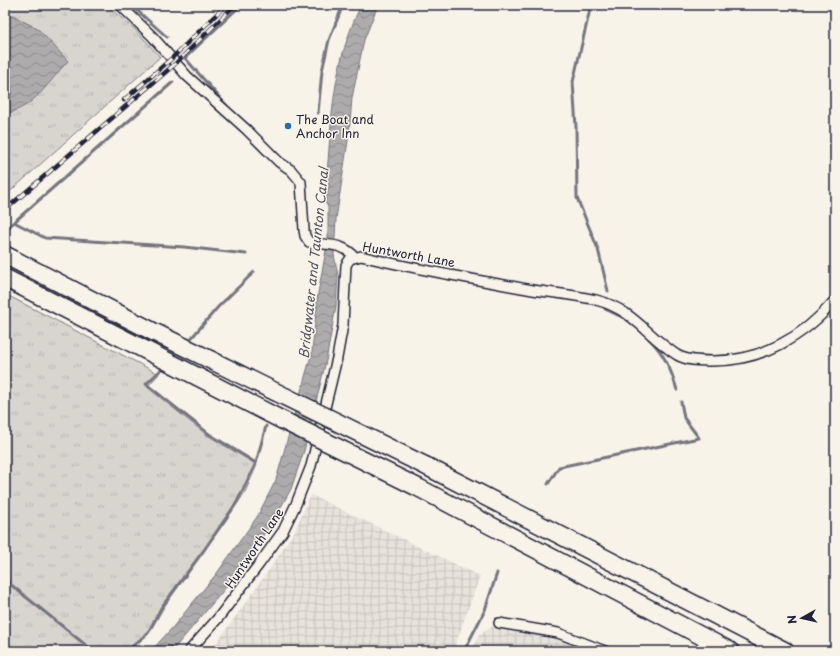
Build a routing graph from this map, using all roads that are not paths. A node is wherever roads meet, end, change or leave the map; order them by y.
1 (120, 5) edge
2 (5, 255) edge
3 (355, 257) junction
4 (5, 278) edge
5 (835, 300) edge
6 (499, 623) dead end
7 (189, 651) edge
8 (605, 651) edge
9 (730, 651) edge
10 (785, 651) edge

1 - 3 street
2 - 10 highway, bridge
3 - 5 street, Huntworth Lane
3 - 7 street, Huntworth Lane
4 - 9 highway, bridge
6 - 8 street

